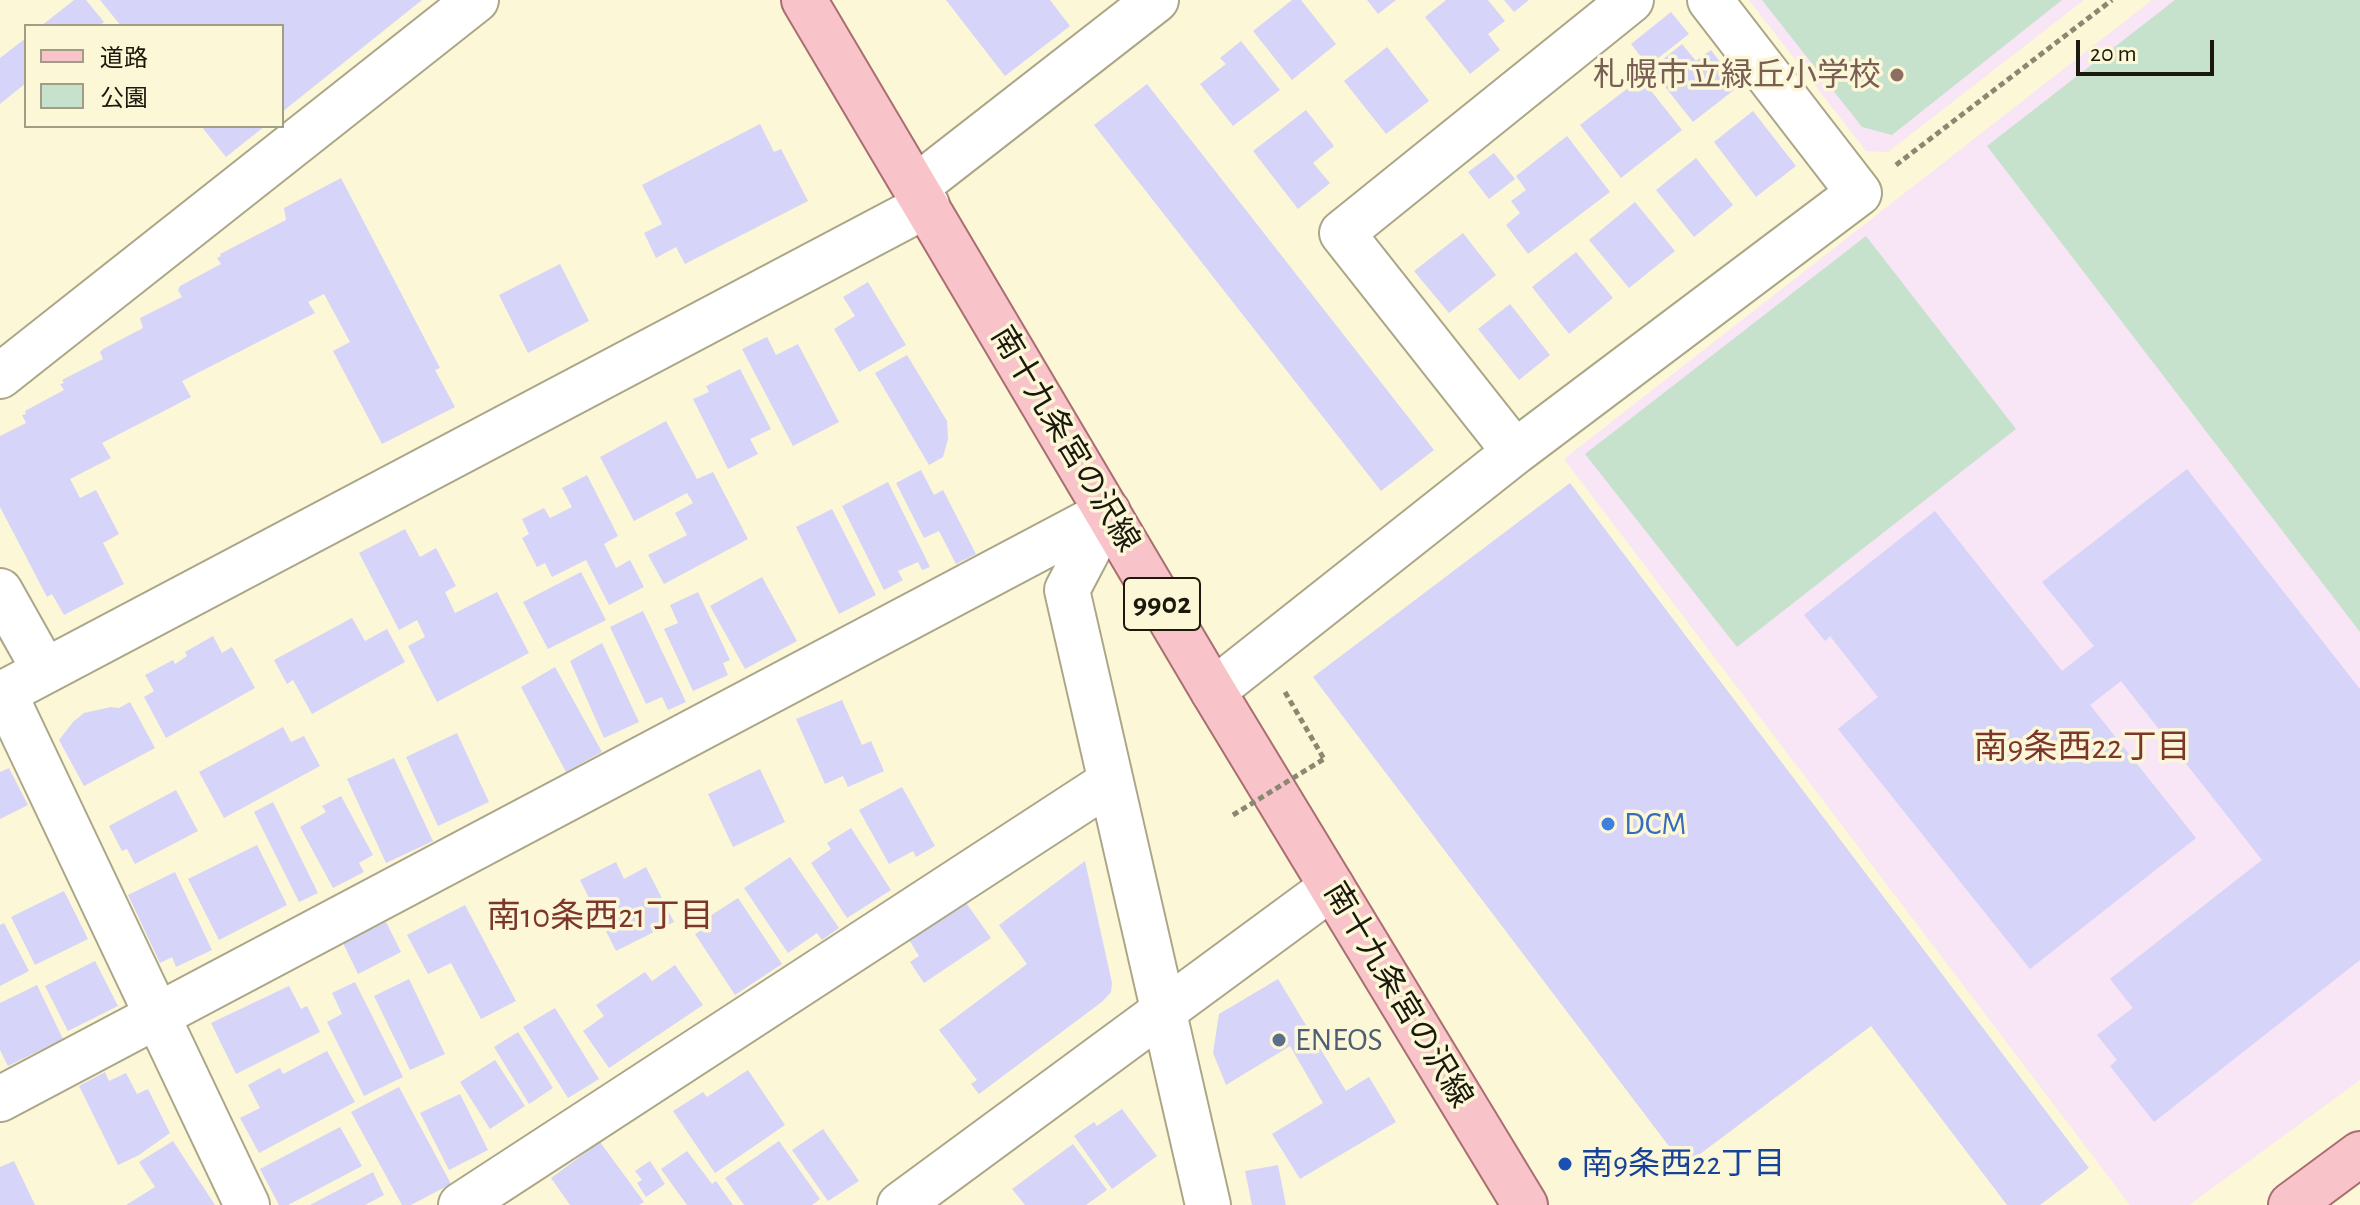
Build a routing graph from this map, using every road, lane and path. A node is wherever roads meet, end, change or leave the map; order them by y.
1 (476, 0) edge
2 (804, 0) edge
3 (1156, 0) edge
4 (1631, 0) edge
5 (1710, 0) edge
6 (2112, 0) edge
7 (1894, 167) dead end
8 (922, 196) junction
9 (0, 376) edge
10 (1515, 452) junction
11 (1108, 512) junction
12 (0, 591) edge
13 (45, 671) junction
14 (1283, 688) dead end
15 (1213, 691) junction
16 (2, 694) edge
17 (1110, 782) junction
18 (1233, 815) dead end
19 (1332, 887) junction
20 (1163, 1011) junction
21 (158, 1015) junction
22 (0, 1099) edge
23 (2360, 1154) edge
24 (247, 1205) edge
25 (461, 1205) edge
26 (900, 1205) edge
27 (1208, 1205) edge
28 (1525, 1205) edge
29 (2291, 1205) edge

1 - 9 street
2 - 8 main road, 南十九条宮の沢線 / 9902
3 - 8 street
4 - 10 street
5 - 10 street
6 - 7 path
8 - 11 main road, 南十九条宮の沢線 / 9902
8 - 13 street
10 - 15 street
11 - 15 main road, 南十九条宮の沢線 / 9902
11 - 17 street
11 - 21 street
12 - 13 street
13 - 16 street
14 - 18 path, bridge
15 - 19 main road, 南十九条宮の沢線 / 9902
16 - 21 street
17 - 20 street
17 - 25 street
19 - 20 street
19 - 28 main road, 南十九条宮の沢線 / 9902
20 - 26 street
20 - 27 street
21 - 22 street
21 - 24 street
23 - 29 main road

